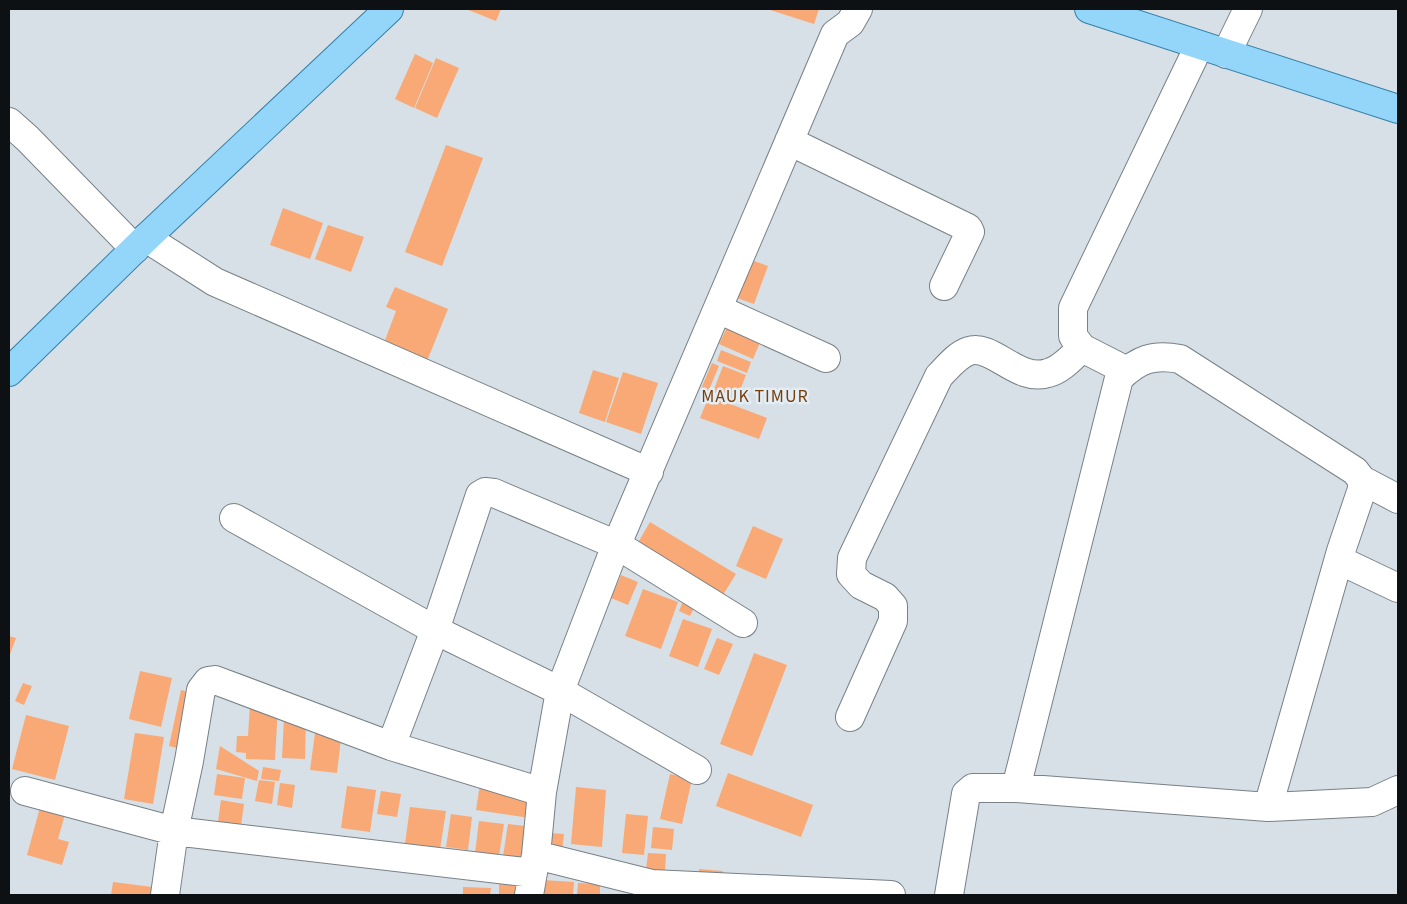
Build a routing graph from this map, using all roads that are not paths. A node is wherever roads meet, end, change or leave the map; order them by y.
1 (389, 9) edge
2 (858, 9) edge
3 (1089, 9) edge
4 (1248, 9) edge
5 (1199, 46) junction
6 (1226, 54) junction
7 (1398, 109) edge
8 (9, 122) edge
9 (789, 141) junction
10 (140, 244) junction
11 (944, 286) dead end
12 (718, 309) junction
13 (1082, 348) junction
14 (826, 358) dead end
15 (1127, 371) junction
16 (9, 372) edge
17 (649, 472) junction
18 (1362, 480) junction
19 (1398, 499) edge
20 (234, 518) dead end
21 (617, 545) junction
22 (1339, 560) junction
23 (1398, 588) edge
24 (743, 623) dead end
25 (435, 630) junction
26 (560, 691) junction
27 (850, 717) dead end
28 (391, 746) junction
29 (697, 770) dead end
30 (1016, 788) junction
31 (1398, 790) edge
32 (25, 791) dead end
33 (542, 792) junction
34 (1268, 807) junction
35 (174, 831) junction
36 (532, 875) edge
37 (651, 890) edge
38 (743, 892) edge
39 (165, 895) edge
40 (892, 895) edge
41 (949, 895) edge

1 - 10 main road
2 - 9 street
3 - 5 main road
4 - 6 street
5 - 6 main road
5 - 13 street
6 - 7 main road
8 - 10 street
9 - 11 street
9 - 12 street
10 - 16 main road
10 - 17 street
12 - 14 street
12 - 17 street
13 - 15 street
13 - 27 street
15 - 18 street
15 - 30 street
17 - 21 street
18 - 19 street
18 - 22 street
20 - 25 street
21 - 24 street
21 - 25 street
21 - 26 street
22 - 23 street
22 - 34 street
25 - 26 street
25 - 28 street
26 - 29 street
26 - 33 street
28 - 33 street
28 - 35 street
30 - 34 street
30 - 41 street
31 - 34 street
32 - 35 street
33 - 36 street
35 - 36 street
35 - 39 street
36 - 37 street
37 - 38 street
38 - 40 street

